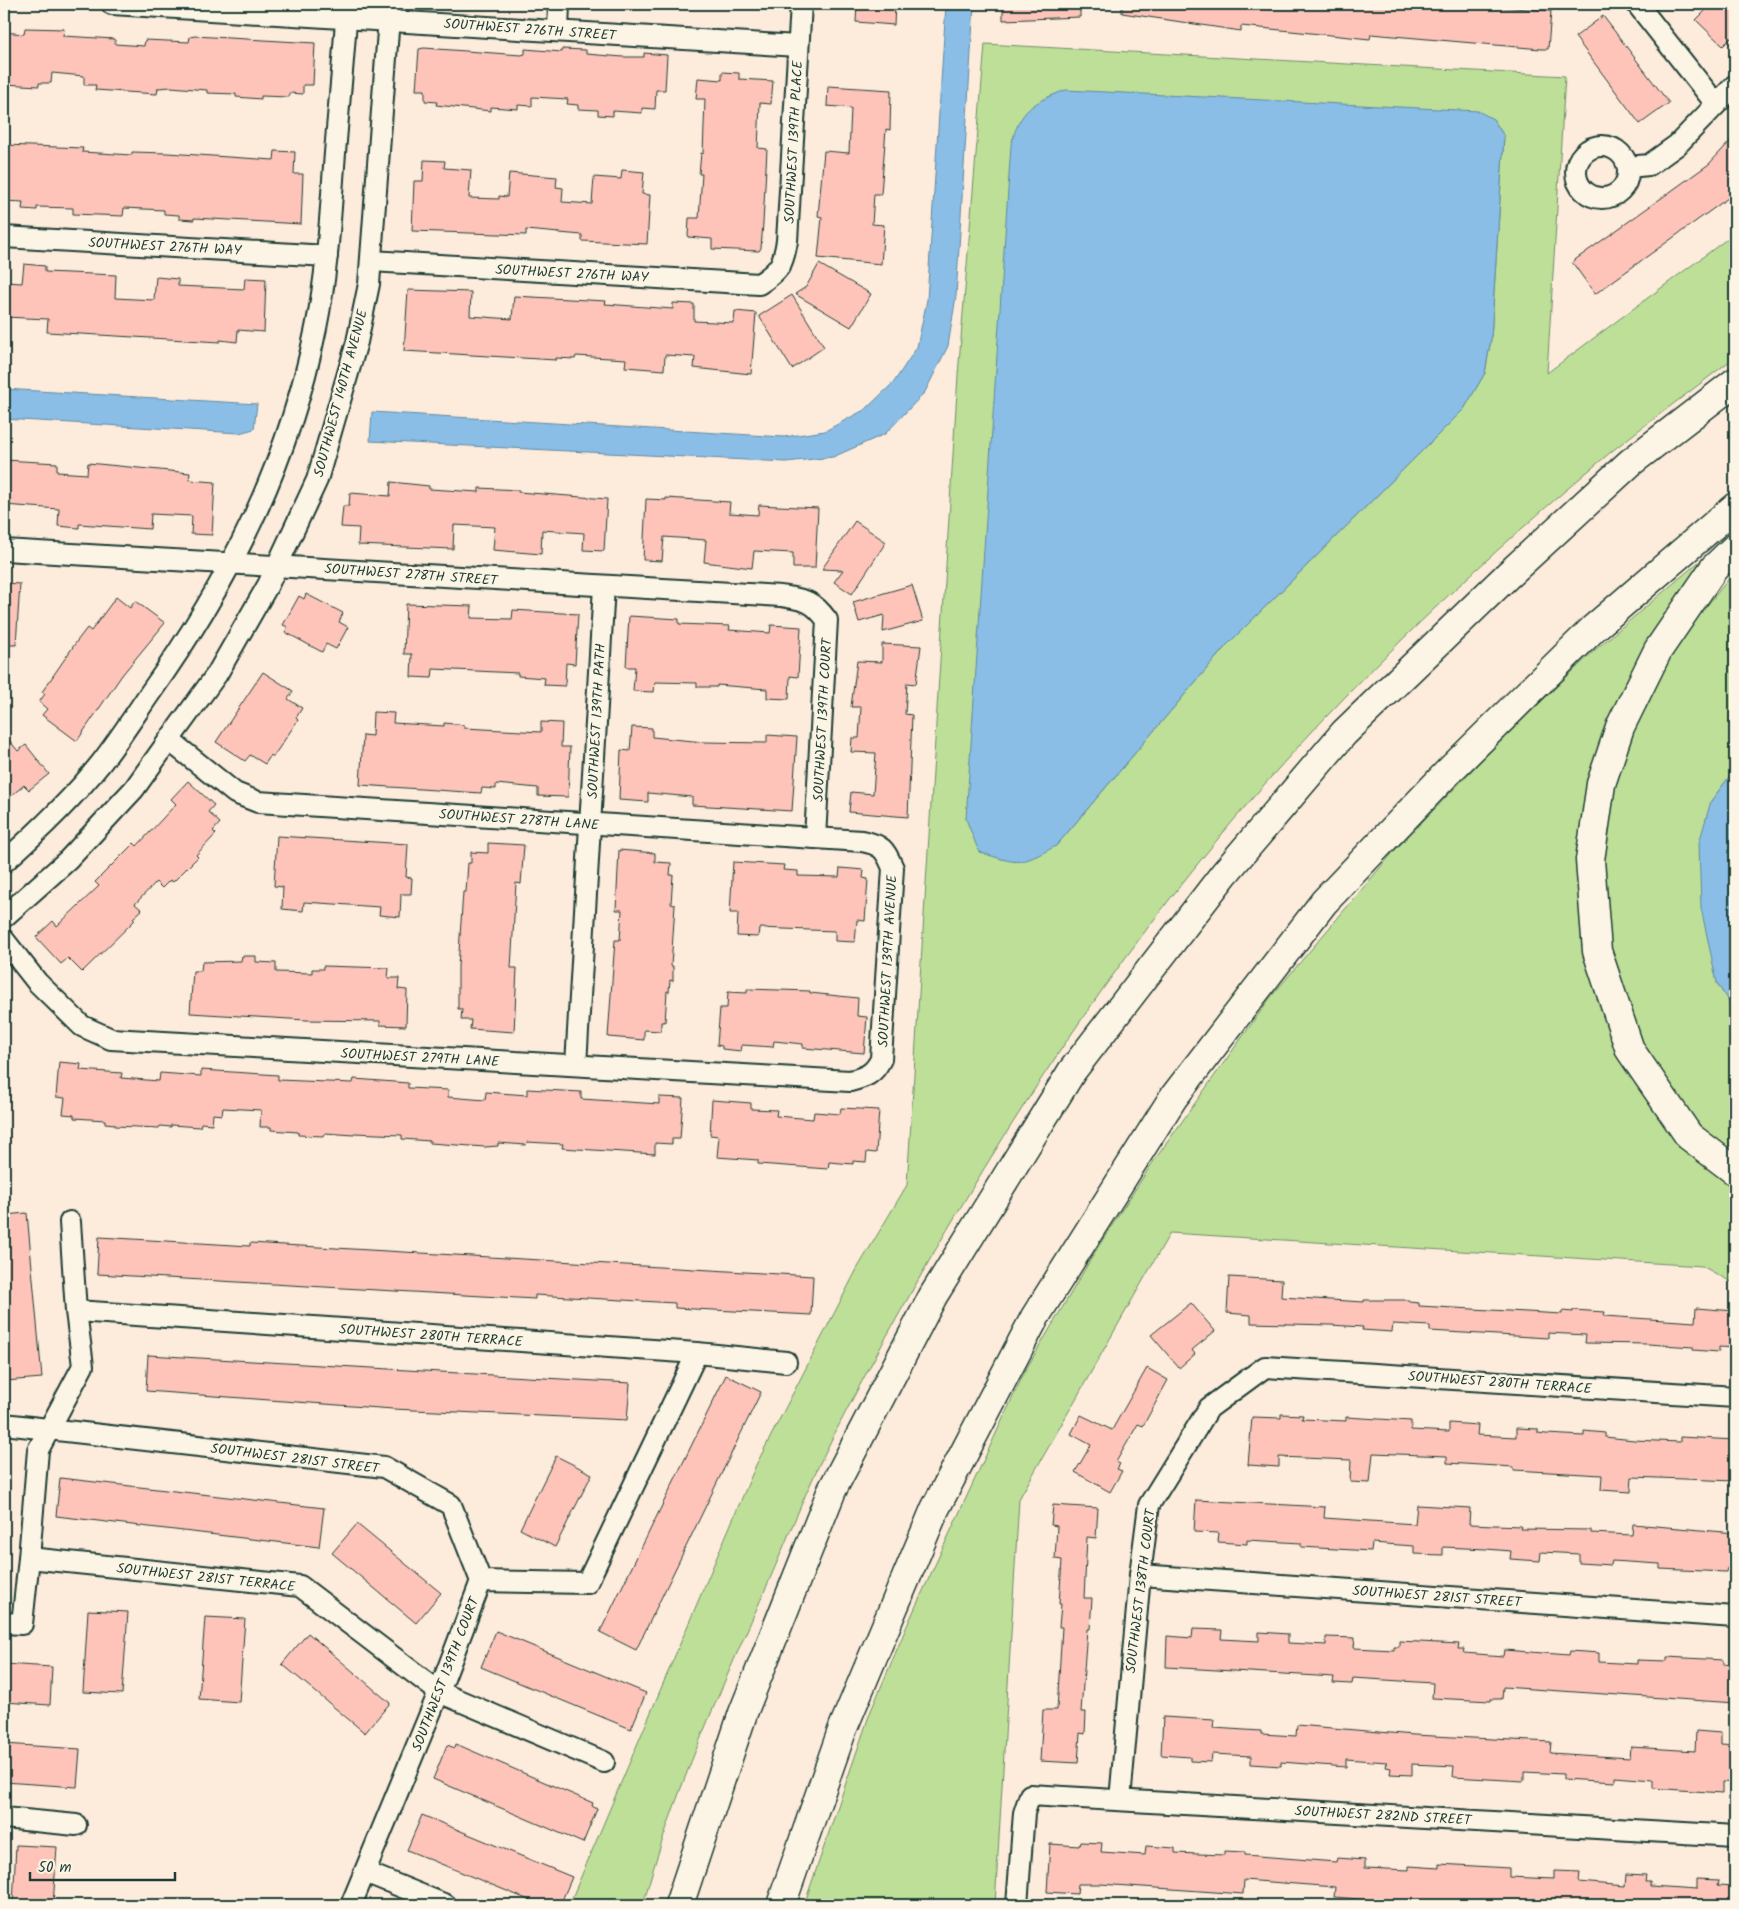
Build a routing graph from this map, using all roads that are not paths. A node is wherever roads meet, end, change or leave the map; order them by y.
1 (112, 4) edge
2 (559, 4) edge
3 (801, 4) edge
4 (1637, 4) edge
5 (347, 10) edge
6 (389, 12) edge
7 (558, 30) junction
8 (798, 46) junction
9 (1735, 85) edge
10 (1716, 104) junction
11 (1628, 168) dead end
12 (4, 237) edge
13 (327, 256) junction
14 (371, 261) junction
15 (771, 276) joint
16 (1735, 382) edge
17 (1735, 508) edge
18 (1735, 548) edge
19 (4, 550) edge
20 (232, 563) junction
21 (277, 565) junction
22 (604, 586) junction
23 (816, 605) joint
24 (169, 740) junction
25 (590, 824) junction
26 (815, 838) junction
27 (886, 852) joint
28 (4, 862) edge
29 (4, 917) edge
30 (4, 940) edge
31 (576, 1065) junction
32 (876, 1071) joint
33 (1735, 1171) edge
34 (70, 1222) dead end
35 (76, 1311) junction
36 (697, 1353) junction
37 (786, 1362) dead end
38 (1266, 1367) joint
39 (1735, 1397) edge
40 (4, 1424) edge
41 (48, 1430) junction
42 (29, 1558) junction
43 (1140, 1575) junction
44 (481, 1582) junction
45 (1735, 1617) edge
46 (13, 1624) edge
47 (439, 1692) junction
48 (604, 1762) dead end
49 (1120, 1800) junction
50 (4, 1818) edge
51 (76, 1825) dead end
52 (1735, 1836) edge
53 (365, 1872) junction
54 (351, 1905) edge
55 (446, 1905) edge
56 (679, 1905) edge
57 (781, 1905) edge
58 (1017, 1905) edge

1 - 5 street, SOUTHWEST 276TH STREET
2 - 7 street
3 - 8 street, SOUTHWEST 139TH PLACE
4 - 10 street
5 - 6 street, SOUTHWEST 276TH STREET
5 - 13 street
6 - 7 street, SOUTHWEST 276TH STREET
6 - 14 street, SOUTHWEST 140TH AVENUE
7 - 8 street, SOUTHWEST 276TH STREET
8 - 15 street, SOUTHWEST 139TH PLACE
9 - 10 street
10 - 11 street
12 - 13 street, SOUTHWEST 276TH WAY
13 - 20 street
14 - 15 street, SOUTHWEST 276TH WAY
14 - 21 street, SOUTHWEST 140TH AVENUE
16 - 56 highway
17 - 57 highway
18 - 33 highway
19 - 20 street, SOUTHWEST 278TH STREET
20 - 21 street, SOUTHWEST 278TH STREET
20 - 28 street
21 - 22 street, SOUTHWEST 278TH STREET
21 - 24 street, SOUTHWEST 140TH AVENUE
22 - 23 street, SOUTHWEST 278TH STREET
22 - 25 street, SOUTHWEST 139TH PATH
23 - 26 street, SOUTHWEST 139TH COURT
24 - 25 street, SOUTHWEST 278TH LANE
24 - 29 street, SOUTHWEST 140TH AVENUE
25 - 26 street, SOUTHWEST 278TH LANE
25 - 31 street, SOUTHWEST 139TH PATH
26 - 27 street, SOUTHWEST 278TH LANE
27 - 32 street, SOUTHWEST 139TH AVENUE
30 - 31 street, SOUTHWEST 279TH LANE
31 - 32 street, SOUTHWEST 279TH LANE
34 - 35 street
35 - 36 street, SOUTHWEST 280TH TERRACE
35 - 41 street
36 - 37 street, SOUTHWEST 280TH TERRACE
36 - 44 street, SOUTHWEST 139TH COURT
38 - 39 street, SOUTHWEST 280TH TERRACE
38 - 43 street, SOUTHWEST 138TH COURT
40 - 41 street, SOUTHWEST 281ST STREET
41 - 42 street
41 - 44 street, SOUTHWEST 281ST STREET
42 - 46 street
42 - 47 street, SOUTHWEST 281ST TERRACE
43 - 45 street, SOUTHWEST 281ST STREET
43 - 49 street, SOUTHWEST 138TH COURT
44 - 47 street, SOUTHWEST 139TH COURT
47 - 48 street, SOUTHWEST 281ST TERRACE
47 - 53 street, SOUTHWEST 139TH COURT
49 - 52 street, SOUTHWEST 282ND STREET
49 - 58 street, SOUTHWEST 282ND STREET
50 - 51 street
53 - 54 street, SOUTHWEST 139TH COURT
53 - 55 street

